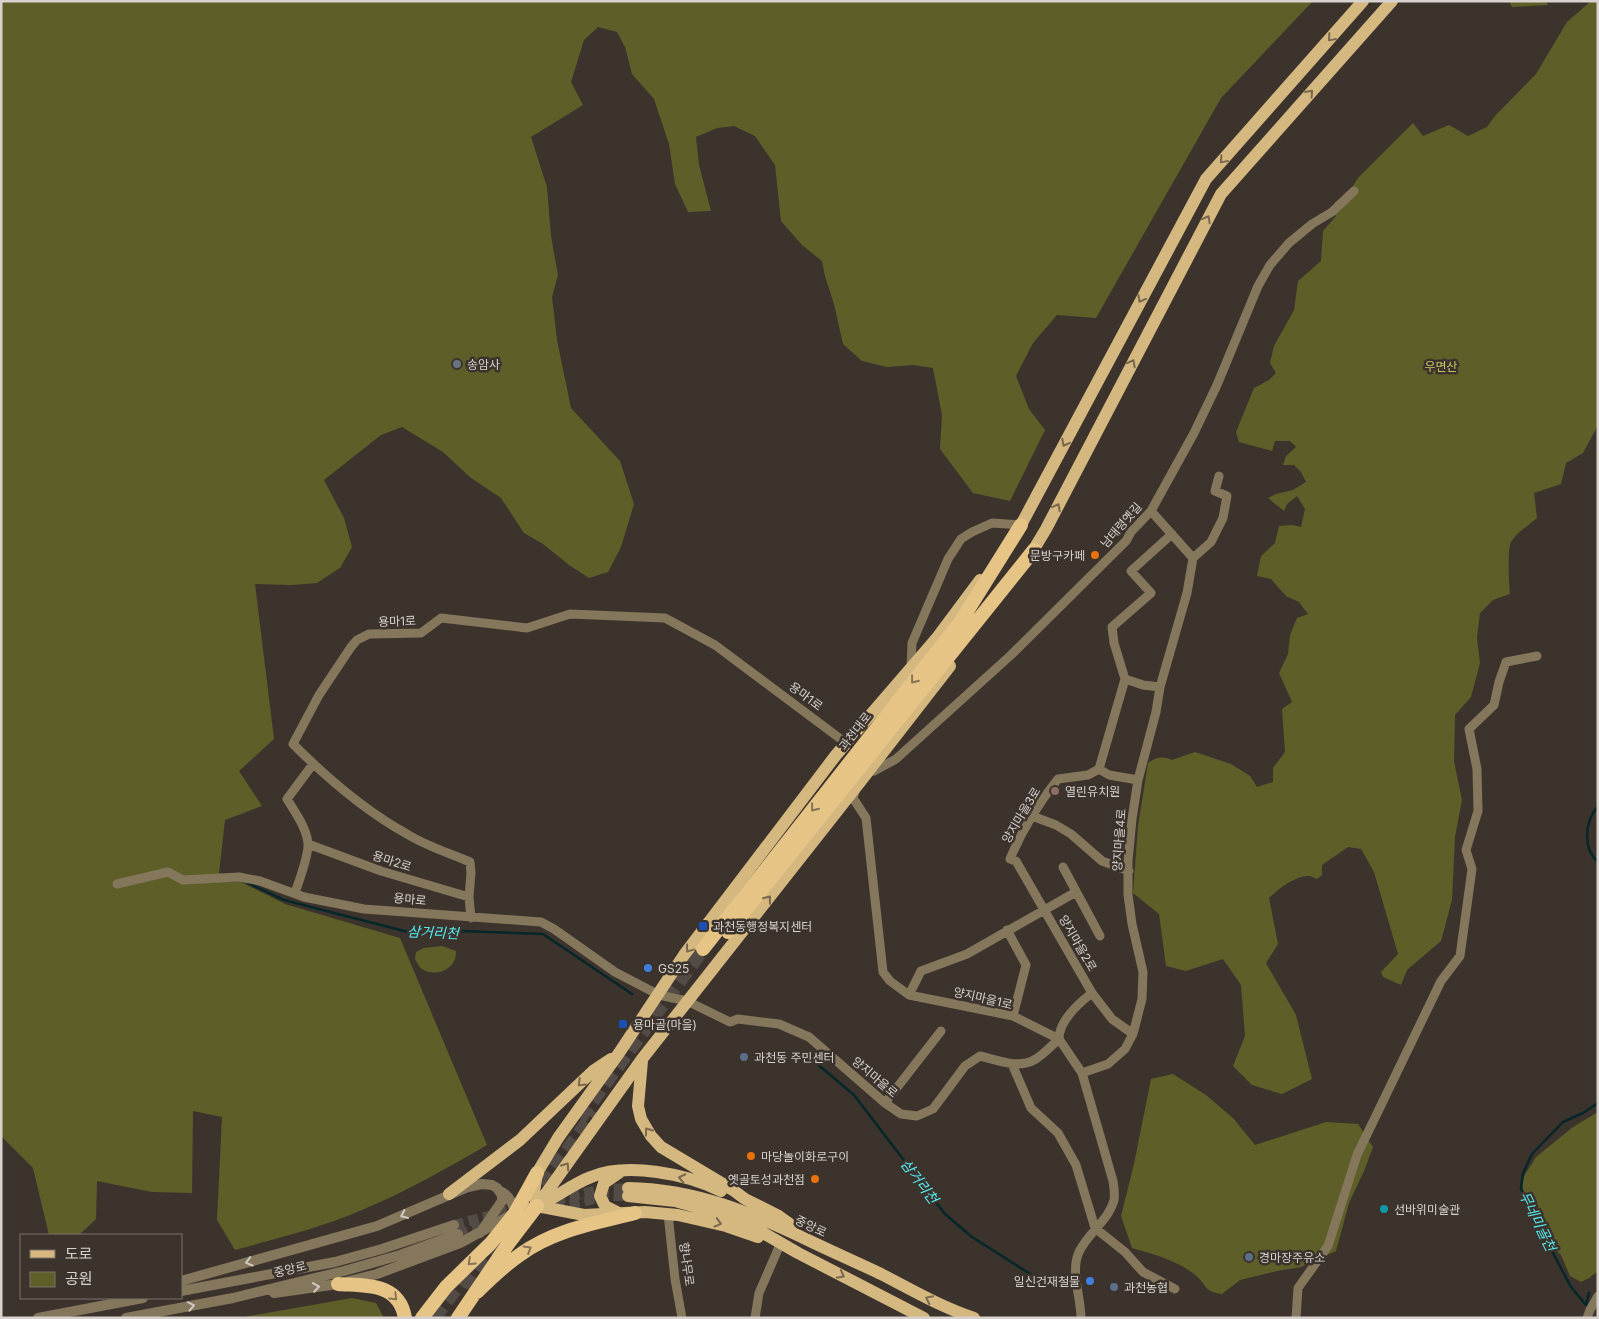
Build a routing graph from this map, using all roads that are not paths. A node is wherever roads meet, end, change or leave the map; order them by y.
1 (1363, 1) edge
2 (1392, 1) edge
3 (1354, 191) dead end
4 (1219, 476) dead end
5 (1151, 511) junction
6 (1021, 525) junction
7 (1172, 534) junction
8 (1034, 550) junction
9 (1193, 558) junction
10 (1537, 656) dead end
11 (911, 667) junction
12 (1125, 678) junction
13 (1160, 687) junction
14 (846, 743) junction
15 (313, 764) junction
16 (1099, 769) junction
17 (869, 771) junction
18 (1138, 780) junction
19 (856, 788) junction
20 (1032, 816) junction
21 (308, 844) junction
22 (1010, 859) joint
23 (1062, 867) dead end
24 (1129, 871) junction
25 (117, 884) dead end
26 (1076, 892) junction
27 (295, 893) junction
28 (469, 898) junction
29 (1044, 910) junction
30 (471, 918) junction
31 (1007, 930) junction
32 (1100, 936) dead end
33 (1092, 993) junction
34 (659, 995) junction
35 (909, 995) junction
36 (687, 1001) junction
37 (1013, 1016) junction
38 (941, 1031) dead end
39 (1133, 1034) junction
40 (1058, 1039) junction
41 (619, 1053) junction
42 (642, 1059) junction
43 (1012, 1064) junction
44 (1082, 1073) junction
45 (884, 1103) junction
46 (622, 1170) junction
47 (537, 1173) junction
48 (500, 1191) junction
49 (448, 1194) junction
50 (745, 1199) junction
51 (538, 1206) junction
52 (516, 1213) junction
53 (630, 1213) junction
54 (668, 1214) junction
55 (1095, 1228) junction
56 (480, 1233) junction
57 (813, 1242) junction
58 (779, 1247) junction
59 (798, 1252) junction
60 (182, 1281) edge
61 (338, 1284) junction
62 (1175, 1290) dead end
63 (182, 1291) edge
64 (477, 1292) junction
65 (1598, 1296) edge
66 (233, 1298) junction
67 (123, 1299) edge
68 (138, 1299) edge
69 (99, 1306) junction
70 (38, 1318) edge
71 (126, 1318) edge
72 (405, 1318) edge
73 (422, 1318) edge
74 (458, 1318) edge
75 (682, 1318) edge
76 (755, 1318) edge
77 (924, 1318) edge
78 (974, 1318) edge
79 (1081, 1318) edge
80 (1296, 1318) edge
81 (1587, 1318) edge

1 -> 6 main road
8 -> 2 main road
3 - 5 street, 남태령옛길
4 - 9 street
5 - 7 street
5 - 17 street, 남태령옛길
6 -> 8 highway, 과천대로
6 - 11 main road
6 - 11 street
7 - 9 street
7 - 12 street
8 - 17 main road
9 - 13 street, 양지마을4로
10 - 80 street
11 - 14 main road
12 - 13 street
12 - 16 street
13 - 18 street, 양지마을4로
14 - 15 street, 용마1로
14 -> 34 main road
15 - 21 street
15 - 28 street, 용마1로
16 - 18 street
16 - 20 street, 양지마을3로
17 - 19 main road
18 - 24 street, 양지마을4로
19 - 35 street, 양지마을1로
36 -> 19 main road
20 - 22 street, 양지마을3로
20 - 24 street
21 - 27 street
21 - 28 street, 용마2로
22 - 29 street, 양지마을2로
23 - 26 street
24 - 39 street, 양지마을4로
25 - 27 street, 용마로
26 - 29 street
26 - 32 street
27 - 30 street, 용마로
28 - 30 street, 용마1로
29 - 31 street
29 - 33 street, 양지마을2로
30 - 34 street, 용마로
31 - 35 street
31 - 37 street
33 - 39 street, 양지마을2로
33 - 40 street
34 - 36 street, 용마로
34 - 41 main road
35 - 37 street, 양지마을1로
36 - 42 main road
36 - 45 street, 양지마을로
37 - 40 street, 양지마을1로
38 - 45 street
39 - 44 street, 양지마을4로
40 - 43 street, 양지마을로
40 - 44 street, 양지마을1로
41 - 47 main road
41 -> 49 main road
50 -> 42 main road
51 -> 42 main road
43 - 45 street, 양지마을로
43 - 55 street
44 - 55 street, 양지마을1로
50 -> 46 main road
46 - 51 main road
46 - 53 main road
47 - 51 main road
47 - 52 highway
48 - 49 street
48 - 52 street
48 - 56 street
49 -> 60 street
50 - 57 main road
51 - 52 main road
51 - 53 main road
51 - 64 highway
52 - 56 street
52 -> 73 highway
53 - 54 main road
64 -> 53 highway
54 -> 58 main road
54 - 75 street, 향나무로
55 - 62 street
55 - 79 street, 양지마을1로
56 - 61 street
57 - 59 main road, 중앙로
78 -> 57 main road, 중앙로
58 - 59 main road
58 - 76 street
59 -> 77 main road, 중앙로
66 -> 61 street
61 -> 72 highway
63 - 66 street, 중앙로
64 - 74 highway
65 - 81 street
71 -> 66 street, 중앙로
67 - 69 street
68 - 69 street
69 - 70 street

